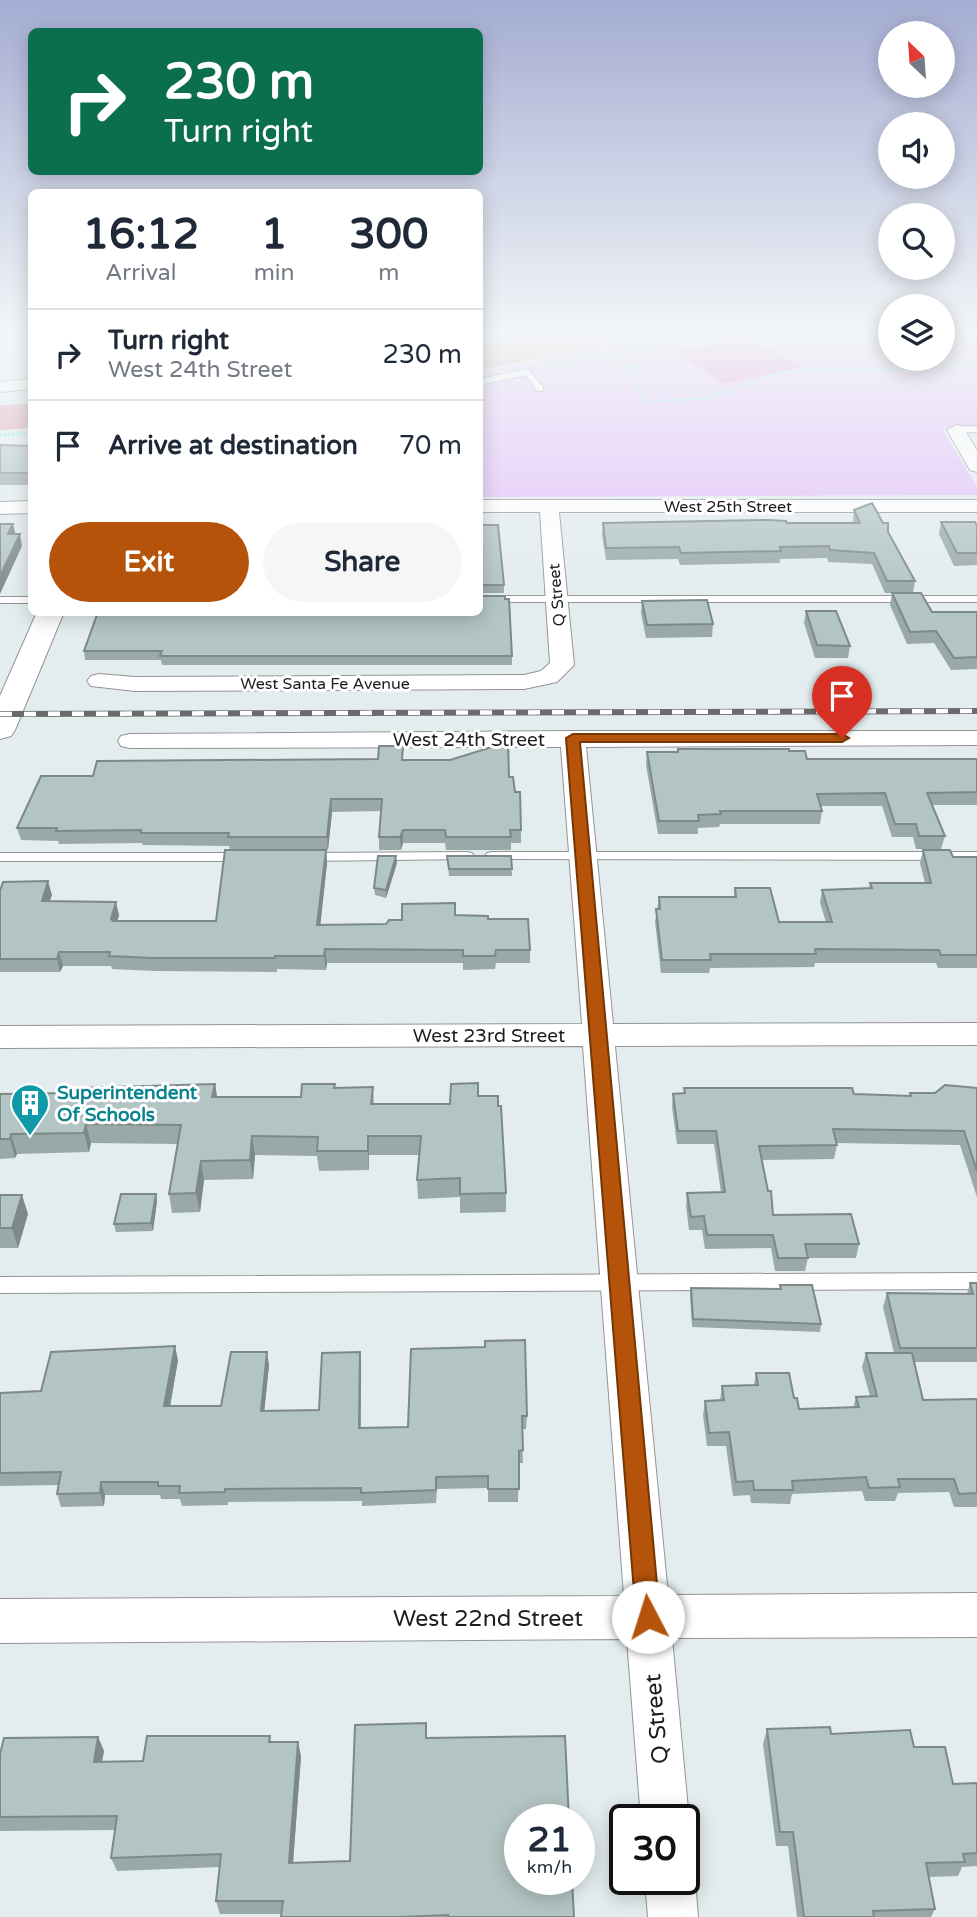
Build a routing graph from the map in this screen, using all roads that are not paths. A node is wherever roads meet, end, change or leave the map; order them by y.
1 (956, 429) joint
2 (977, 429) edge
3 (977, 466) edge
4 (483, 506) edge
5 (549, 506) junction
6 (977, 506) edge
7 (0, 508) edge
8 (28, 508) edge
9 (483, 599) edge
10 (0, 600) edge
11 (28, 600) edge
12 (557, 600) junction
13 (977, 600) edge
14 (49, 616) edge
15 (550, 677) joint
16 (99, 681) dead end
17 (0, 730) edge
18 (573, 738) junction
19 (977, 738) edge
20 (130, 741) dead end
21 (582, 856) junction
22 (977, 856) edge
23 (0, 857) edge
24 (264, 857) edge
25 (291, 857) edge
26 (977, 1034) edge
27 (597, 1035) junction
28 (0, 1037) edge
29 (977, 1281) edge
30 (619, 1283) junction
31 (0, 1285) edge
32 (977, 1615) edge
33 (648, 1617) junction
34 (0, 1621) edge
35 (664, 1804) edge
36 (671, 1895) edge
37 (673, 1917) edge

1 - 2 lane
1 - 3 street
4 - 5 street, West 25th Street
5 - 6 street, West 25th Street
5 - 12 street, Q Street
7 - 8 street
9 - 12 lane
10 - 11 lane
12 - 13 lane
12 - 15 street, Q Street
14 - 17 street
15 - 16 street, West Santa Fe Avenue
18 - 19 street, West 24th Street
18 - 20 street, West 24th Street
18 - 21 street, Q Street
21 - 22 lane
21 - 25 lane
21 - 27 street, Q Street
23 - 24 lane
26 - 27 street, West 23rd Street
27 - 28 street, West 23rd Street
27 - 30 street, Q Street
29 - 30 lane
30 - 31 lane
30 - 33 street, Q Street
32 - 33 street, West 22nd Street
33 - 34 street, West 22nd Street
33 - 35 street, Q Street
36 - 37 street

